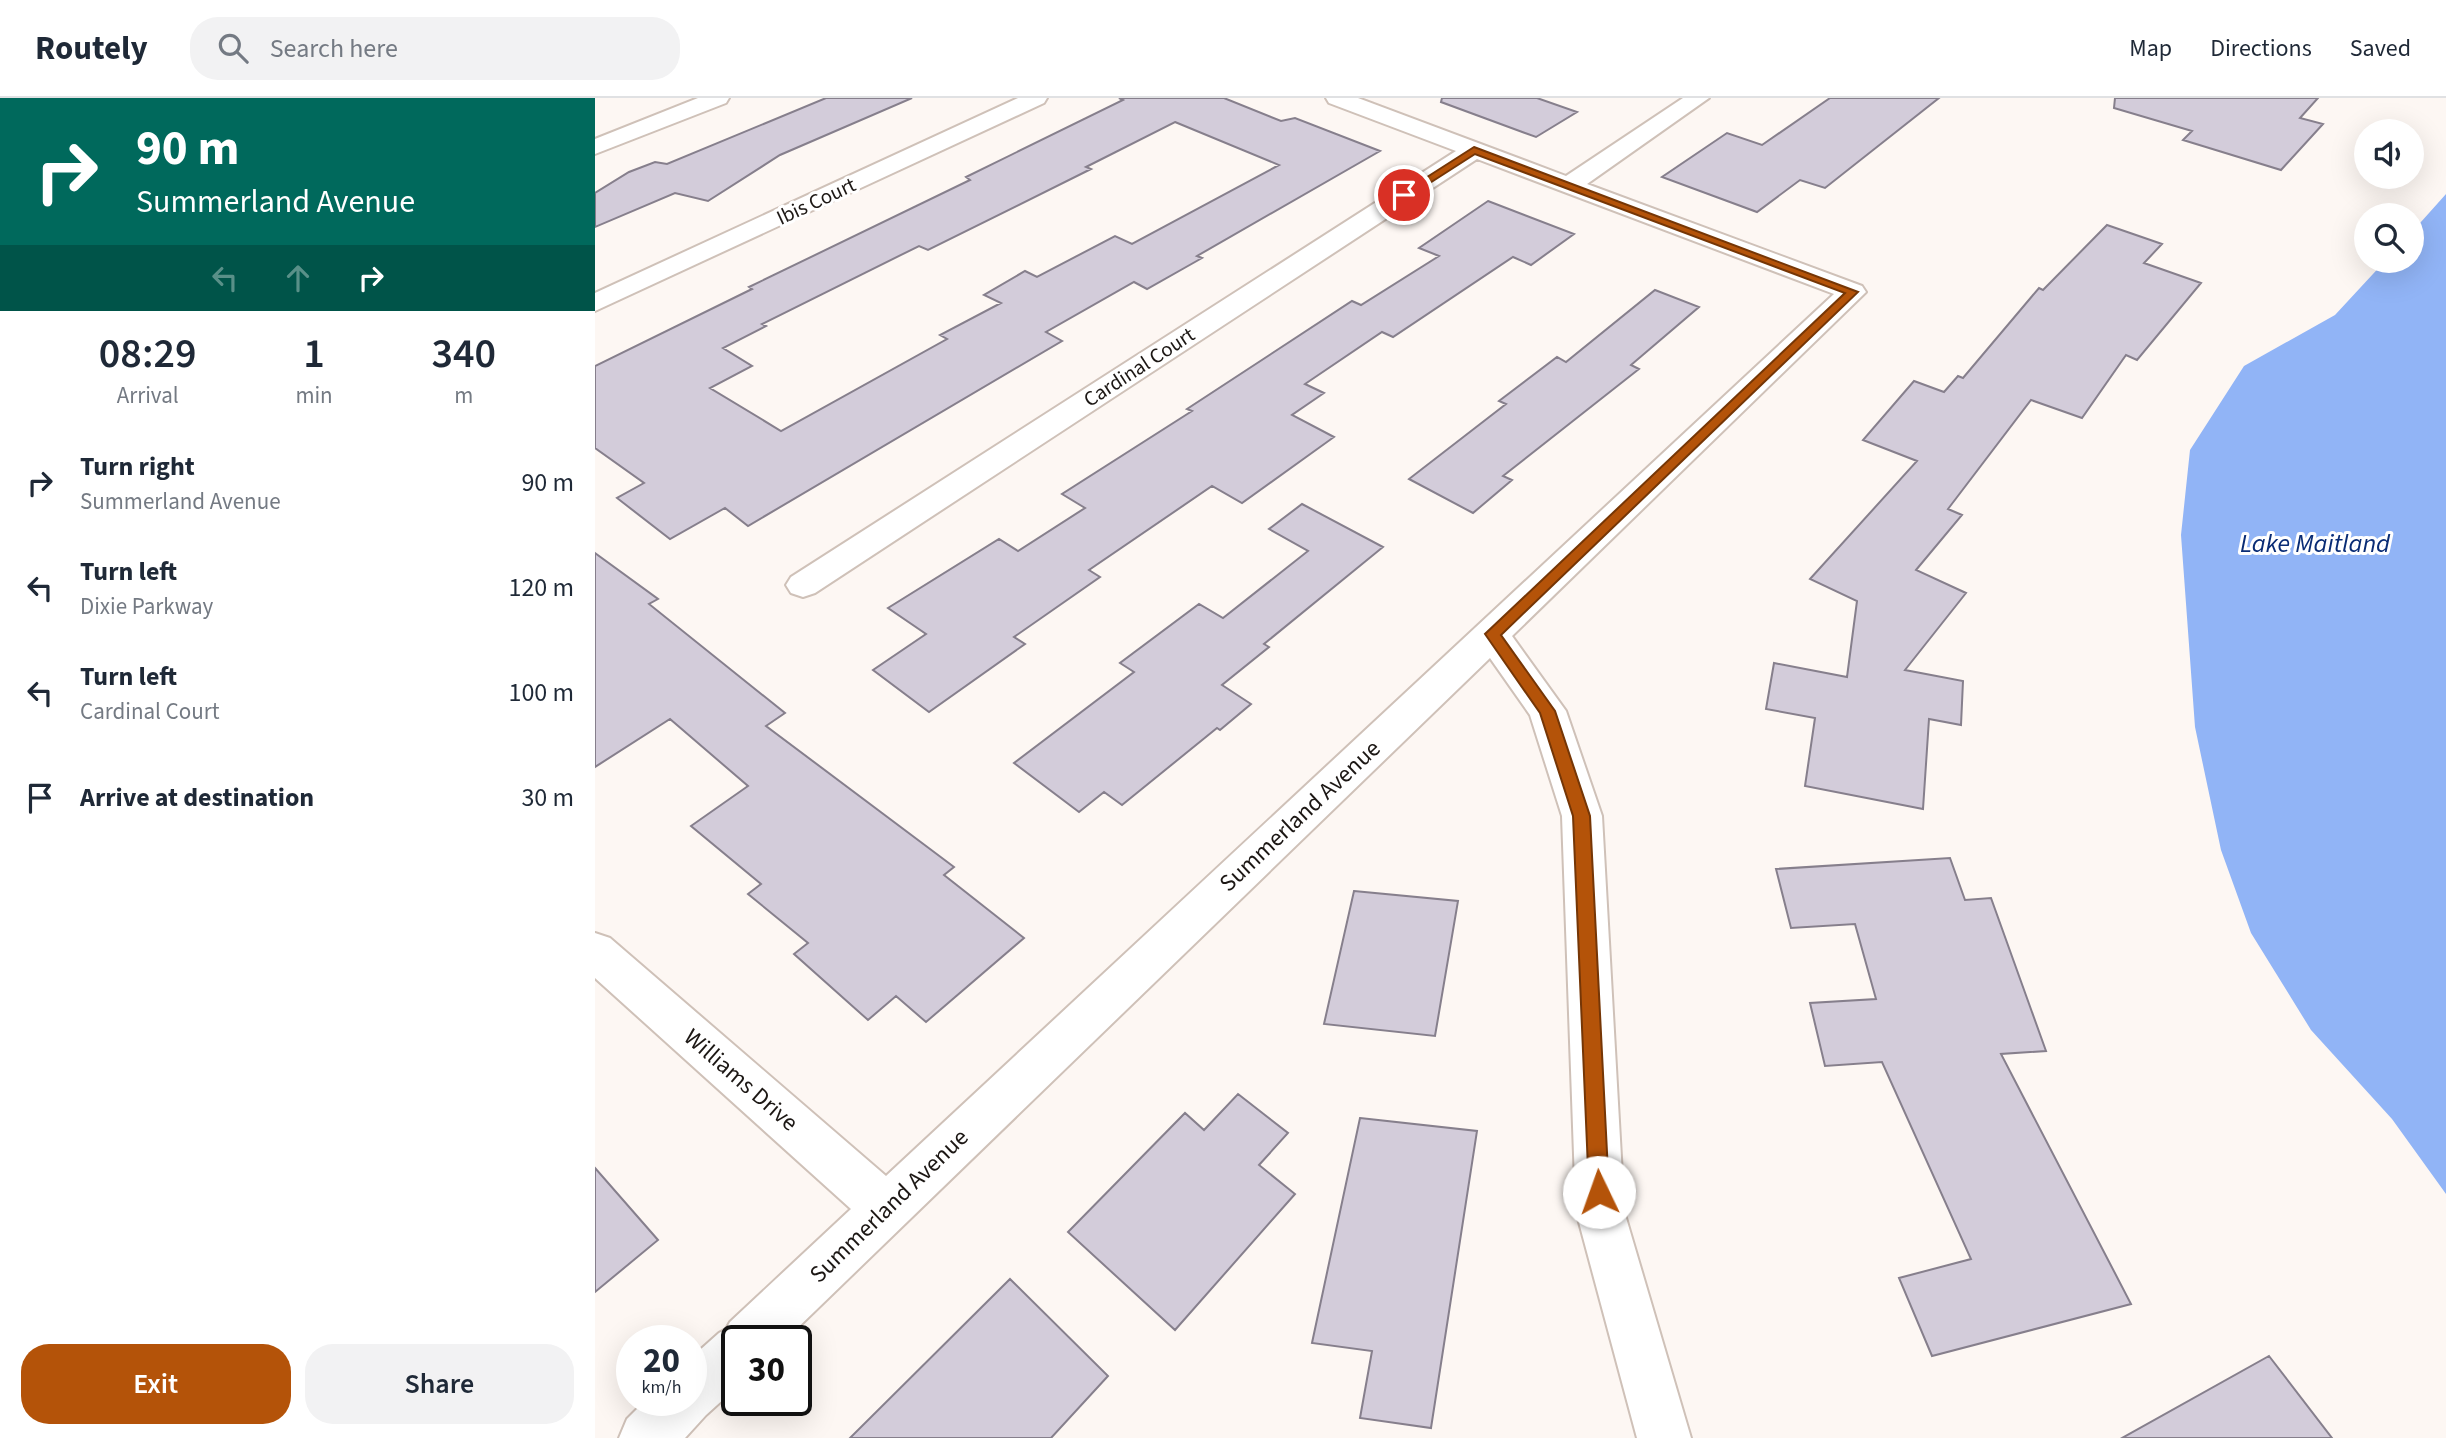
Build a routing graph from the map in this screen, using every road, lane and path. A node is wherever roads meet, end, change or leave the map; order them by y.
1 (718, 98) edge
2 (1036, 98) edge
3 (1337, 98) edge
4 (1698, 98) edge
5 (595, 148) edge
6 (1474, 150) junction
7 (1567, 186) junction
8 (595, 303) edge
9 (803, 585) dead end
10 (1492, 634) junction
11 (598, 959) edge
12 (886, 1208) junction
13 (764, 1325) edge
14 (721, 1366) edge
15 (707, 1379) edge
16 (669, 1416) edge
17 (646, 1438) edge
18 (1664, 1438) edge

1 - 5 street
2 - 8 street, Ibis Court
3 - 6 street
4 - 7 street
6 - 7 street
6 - 9 street, Cardinal Court
7 - 10 street, Summerland Avenue
10 - 12 street, Summerland Avenue
10 - 18 street
11 - 12 street, Williams Drive
12 - 13 street, Summerland Avenue
14 - 15 street
16 - 17 street

